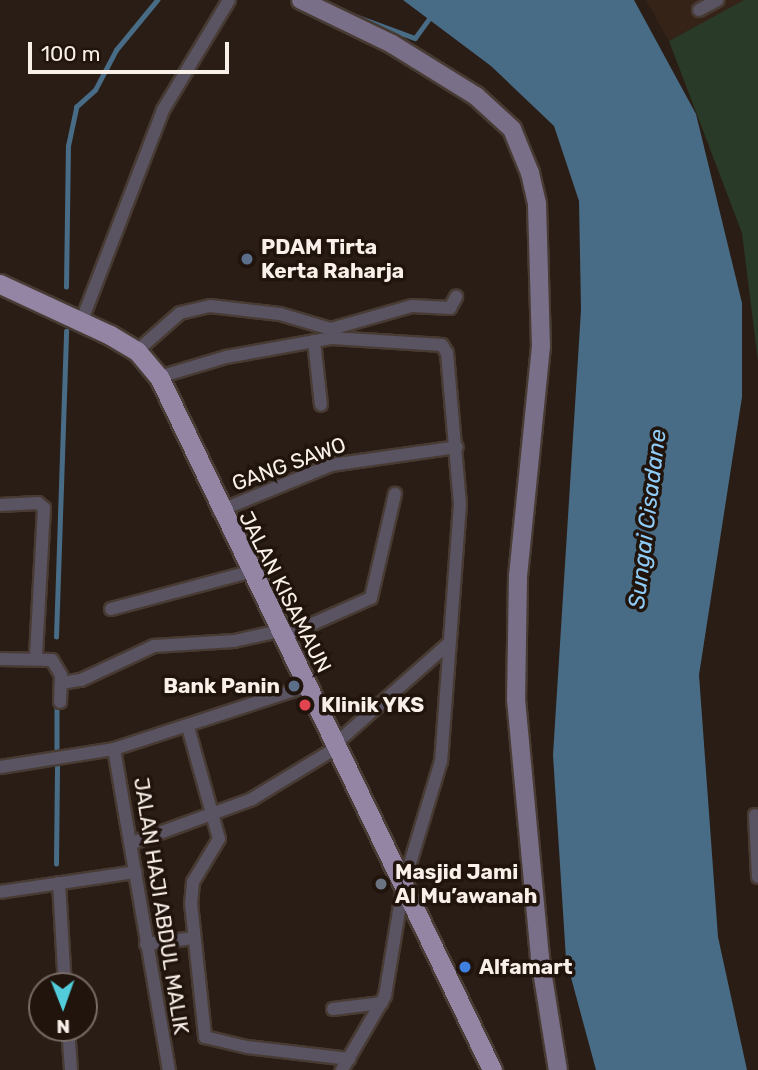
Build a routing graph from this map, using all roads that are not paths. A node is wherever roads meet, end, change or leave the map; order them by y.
1 (229, 0) edge
2 (301, 0) edge
3 (718, 0) edge
4 (699, 10) dead end
5 (0, 284) edge
6 (456, 297) dead end
7 (82, 320) junction
8 (331, 334) junction
9 (314, 341) junction
10 (137, 351) junction
11 (159, 377) junction
12 (321, 405) dead end
13 (457, 447) junction
14 (395, 494) dead end
15 (0, 505) edge
16 (219, 511) junction
17 (249, 572) junction
18 (111, 609) dead end
19 (281, 634) junction
20 (448, 644) junction
21 (36, 656) junction
22 (0, 659) edge
23 (61, 683) junction
24 (307, 686) junction
25 (60, 702) dead end
26 (188, 727) junction
27 (335, 747) junction
28 (114, 749) junction
29 (0, 767) edge
30 (212, 813) junction
31 (755, 815) dead end
32 (132, 843) junction
33 (136, 872) junction
34 (758, 877) edge
35 (59, 883) junction
36 (403, 887) junction
37 (0, 892) edge
38 (194, 938) junction
39 (146, 944) junction
40 (64, 972) edge
41 (382, 1003) junction
42 (333, 1009) dead end
43 (69, 1042) edge
44 (346, 1064) edge
45 (71, 1070) edge
46 (169, 1070) edge
47 (492, 1070) edge
48 (558, 1070) edge

1 - 7 street
2 - 48 street
3 - 4 street
5 - 7 main road, JALAN KISAMAUN
6 - 8 street
7 - 10 main road, JALAN KISAMAUN
8 - 9 street
8 - 10 street
8 - 13 street
9 - 11 street
9 - 12 street
10 - 11 main road, JALAN KISAMAUN
11 - 16 main road, JALAN KISAMAUN
13 - 16 street, GANG SAWO
13 - 20 street
14 - 19 street
15 - 21 street
16 - 17 main road, JALAN KISAMAUN
17 - 18 street
17 - 19 main road, JALAN KISAMAUN
19 - 23 street
19 - 24 main road, JALAN KISAMAUN
20 - 27 street
20 - 36 street
21 - 22 street
21 - 23 street
23 - 25 street
24 - 26 street
24 - 27 main road, JALAN KISAMAUN
26 - 28 street
26 - 30 street
27 - 30 street
27 - 36 main road, JALAN KISAMAUN
28 - 29 street
28 - 32 street, JALAN HAJI ABDUL MALIK
30 - 32 street
30 - 38 street
31 - 34 street
32 - 33 street, JALAN HAJI ABDUL MALIK
33 - 35 street
33 - 39 street, JALAN HAJI ABDUL MALIK
35 - 37 street
35 - 40 street
36 - 41 street
36 - 47 main road, JALAN KISAMAUN
38 - 39 street
38 - 44 street
39 - 46 street, JALAN HAJI ABDUL MALIK
41 - 42 street
41 - 44 street
43 - 45 street

